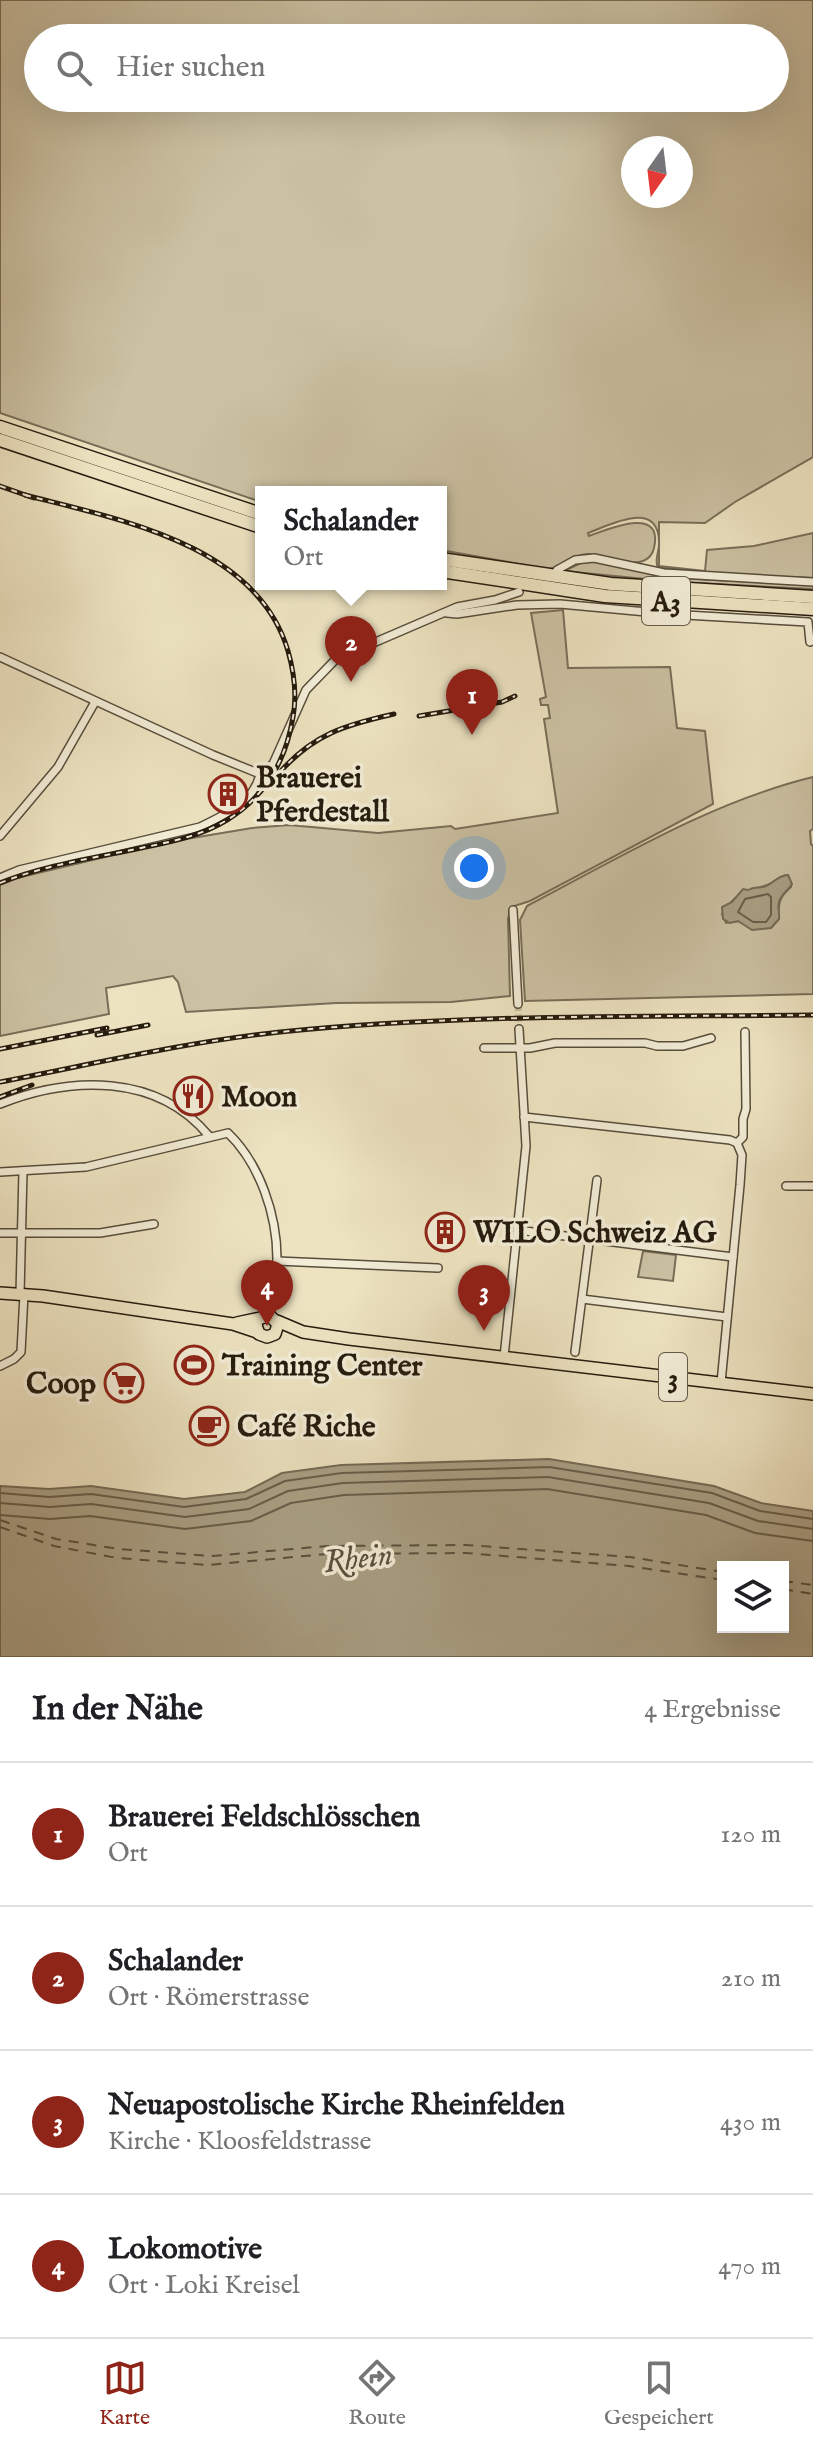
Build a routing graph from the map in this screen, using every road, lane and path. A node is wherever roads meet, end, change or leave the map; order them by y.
1 (0, 427) edge
2 (0, 440) edge
3 (255, 512) edge
4 (255, 525) edge
5 (447, 560) edge
6 (557, 570) dead end
7 (447, 572) edge
8 (813, 582) edge
9 (519, 592) dead end
10 (813, 597) edge
11 (813, 609) edge
12 (447, 613) junction
13 (810, 642) dead end
14 (0, 657) edge
15 (95, 702) junction
16 (260, 774) junction
17 (0, 836) edge
18 (0, 878) edge
19 (513, 910) dead end
20 (518, 1004) tunnel mouth
21 (519, 1029) tunnel mouth
22 (745, 1032) dead end
23 (711, 1038) dead end
24 (484, 1048) dead end
25 (519, 1048) junction
26 (0, 1104) edge
27 (524, 1117) junction
28 (209, 1136) junction
29 (737, 1143) junction
30 (23, 1171) junction
31 (0, 1172) edge
32 (597, 1180) dead end
33 (786, 1186) dead end
34 (813, 1186) edge
35 (154, 1224) dead end
36 (517, 1230) junction
37 (23, 1232) junction
38 (0, 1233) edge
39 (589, 1240) junction
40 (733, 1257) junction
41 (277, 1261) junction
42 (438, 1268) dead end
43 (0, 1293) edge
44 (22, 1294) junction
45 (582, 1299) junction
46 (727, 1317) junction
47 (268, 1324) junction
48 (575, 1352) dead end
49 (504, 1357) junction
50 (0, 1366) edge
51 (721, 1383) junction
52 (813, 1394) edge

1 - 3 highway
2 - 4 highway
5 - 10 highway, A3
6 - 8 street
7 - 11 highway, A3
9 - 12 street
12 - 13 street
12 - 16 street
14 - 15 street
15 - 16 street
15 - 17 street
16 - 18 street
19 - 20 street
21 - 25 street
22 - 29 street
23 - 25 street
24 - 25 street
25 - 27 street
26 - 28 street
27 - 29 street
27 - 36 street
28 - 30 street
28 - 41 street
29 - 40 street
30 - 31 street
30 - 37 street
32 - 39 street
33 - 34 street
35 - 37 street
36 - 39 street
36 - 49 street
37 - 38 street
37 - 44 street
39 - 40 street
39 - 45 street
40 - 46 street
41 - 42 street
41 - 47 street
43 - 44 main road, 3
44 - 47 main road, 3
44 - 50 street
45 - 46 street
45 - 48 street
46 - 51 street
47 - 49 main road, 3
49 - 51 main road, 3
51 - 52 main road, 3

